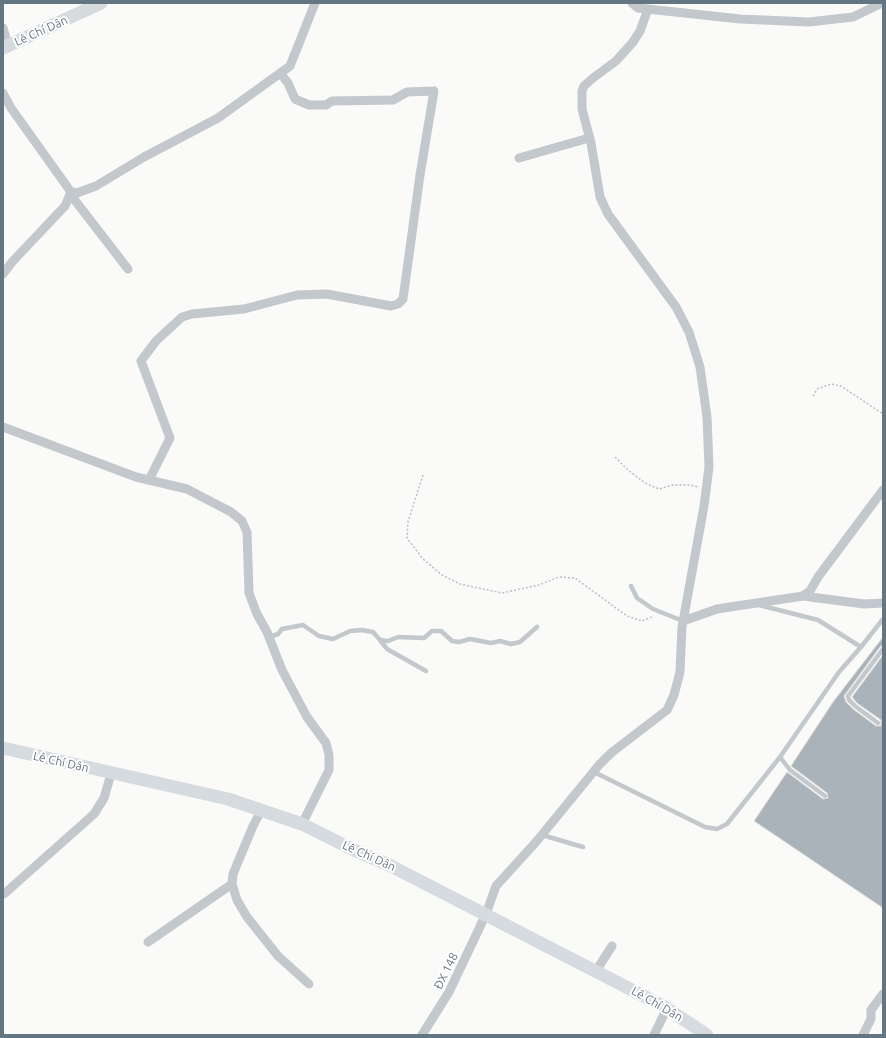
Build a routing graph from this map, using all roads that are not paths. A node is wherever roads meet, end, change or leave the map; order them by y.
1 (101, 3) edge
2 (315, 3) edge
3 (632, 3) edge
4 (882, 3) edge
5 (648, 9) junction
6 (3, 28) edge
7 (6, 47) edge
8 (280, 73) junction
9 (3, 93) edge
10 (589, 138) junction
11 (519, 158) dead end
12 (70, 193) junction
13 (128, 269) dead end
14 (3, 274) edge
15 (3, 427) edge
16 (149, 480) junction
17 (883, 490) edge
18 (631, 586) dead end
19 (803, 596) junction
20 (751, 603) junction
21 (883, 603) edge
22 (883, 619) edge
23 (683, 622) junction
24 (537, 627) dead end
25 (269, 637) junction
26 (380, 640) junction
27 (861, 648) junction
28 (883, 649) edge
29 (426, 671) dead end
30 (878, 723) dead end
31 (3, 748) edge
32 (780, 757) junction
33 (594, 772) junction
34 (111, 774) junction
35 (824, 796) dead end
36 (261, 811) junction
37 (302, 824) junction
38 (542, 835) junction
39 (583, 847) dead end
40 (232, 884) junction
41 (4, 894) dead end
42 (486, 914) junction
43 (148, 942) dead end
44 (612, 946) dead end
45 (596, 971) junction
46 (309, 984) dead end
47 (883, 994) edge
48 (668, 1008) junction
49 (422, 1035) edge
50 (654, 1035) edge
51 (707, 1035) edge
52 (863, 1035) edge

1 - 7 street, Lê Chí Dân
2 - 8 street
3 - 5 street
4 - 5 street
5 - 10 street, ĐX 148
6 - 7 street
8 - 12 street
8 - 16 street
9 - 12 street
10 - 11 street
10 - 23 street, ĐX 148
12 - 13 street
12 - 14 street
15 - 16 street
16 - 25 street
17 - 19 street
18 - 23 lane
19 - 20 street
19 - 21 street
20 - 23 street
20 - 27 lane
22 - 27 lane
23 - 33 street, ĐX 148
24 - 26 lane
25 - 26 lane
25 - 37 street
26 - 29 lane
27 - 32 lane
28 - 30 lane
31 - 34 street, Lê Chí Dân
32 - 33 lane
32 - 35 lane
33 - 38 street, ĐX 148
34 - 36 street, Lê Chí Dân
34 - 41 street
36 - 37 street, Lê Chí Dân
36 - 40 street
37 - 42 street, Lê Chí Dân
38 - 39 lane
38 - 42 street, ĐX 148
40 - 43 street
40 - 46 street
42 - 45 street, Lê Chí Dân
42 - 49 street, ĐX 148
44 - 45 street
45 - 48 street, Lê Chí Dân
47 - 52 street
48 - 50 street
48 - 51 street, Lê Chí Dân

